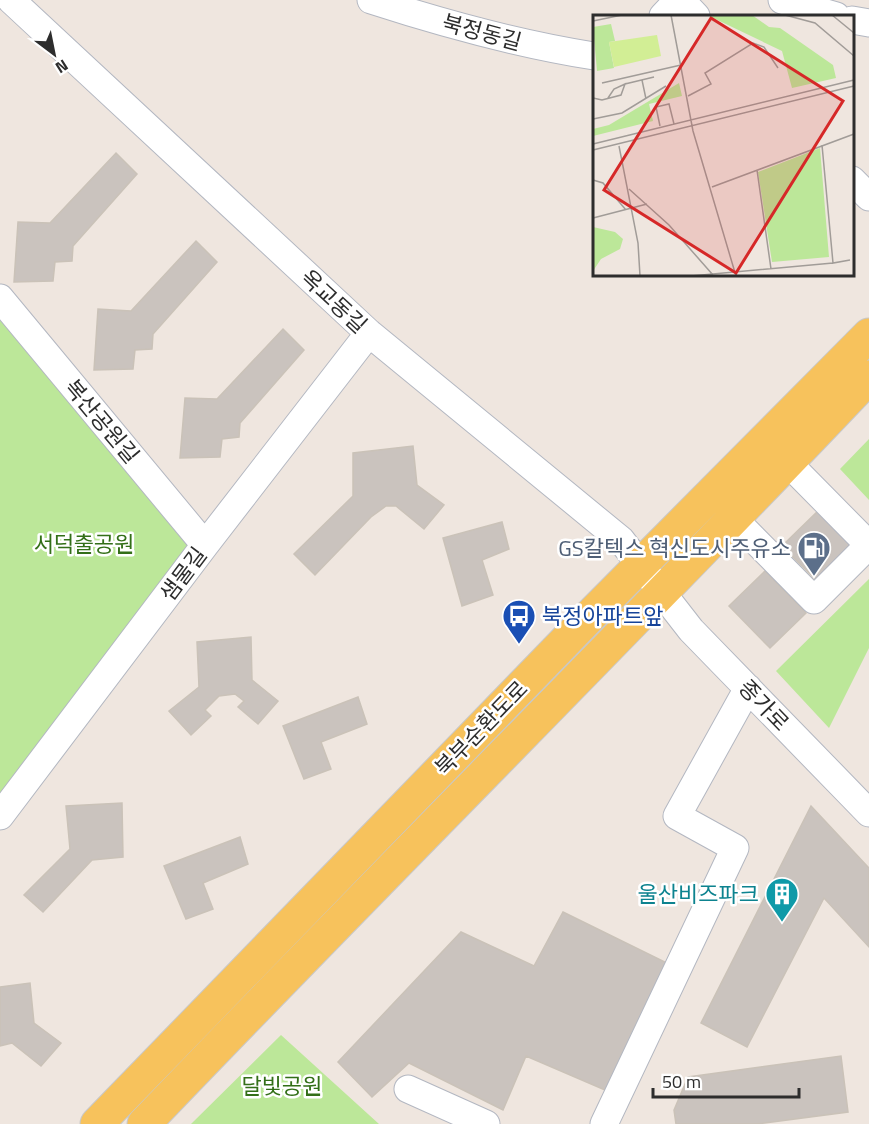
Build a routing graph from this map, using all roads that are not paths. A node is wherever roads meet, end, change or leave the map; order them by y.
1 (11, 0) edge
2 (371, 0) edge
3 (680, 0) edge
4 (782, 0) edge
5 (664, 15) edge
6 (695, 15) edge
7 (833, 15) edge
8 (854, 20) edge
9 (869, 23) edge
10 (593, 56) edge
11 (854, 182) edge
12 (869, 196) edge
13 (0, 298) edge
14 (869, 312) edge
15 (369, 333) junction
16 (869, 335) edge
17 (869, 377) edge
18 (869, 396) edge
19 (792, 467) junction
20 (716, 490) junction
21 (737, 516) junction
22 (205, 545) junction
23 (642, 564) junction
24 (663, 593) junction
25 (748, 688) junction
26 (869, 813) edge
27 (0, 816) edge
28 (408, 1089) dead end
29 (97, 1124) edge
30 (144, 1124) edge
31 (486, 1124) edge
32 (604, 1124) edge

1 - 15 street, 옥교동길
2 - 10 street, 북정동길
3 - 5 street
3 - 6 street
4 - 7 street
8 - 9 street
11 - 12 street
13 - 22 street, 복산공원길
14 - 20 main road
15 - 22 street, 샘물길
15 - 23 street, 옥교동길
16 - 20 main road, 북부순환도로
17 - 21 main road, 북부순환도로
18 - 19 main road
19 - 21 main road
19 - 21 street
20 - 23 main road, 북부순환도로
21 - 24 main road, 북부순환도로
22 - 27 street, 샘물길
23 - 24 street, 옥교동길
23 - 29 main road, 북부순환도로
24 - 25 street, 종가로
24 - 30 main road, 북부순환도로
25 - 26 street, 종가로
25 - 32 street
28 - 31 street

